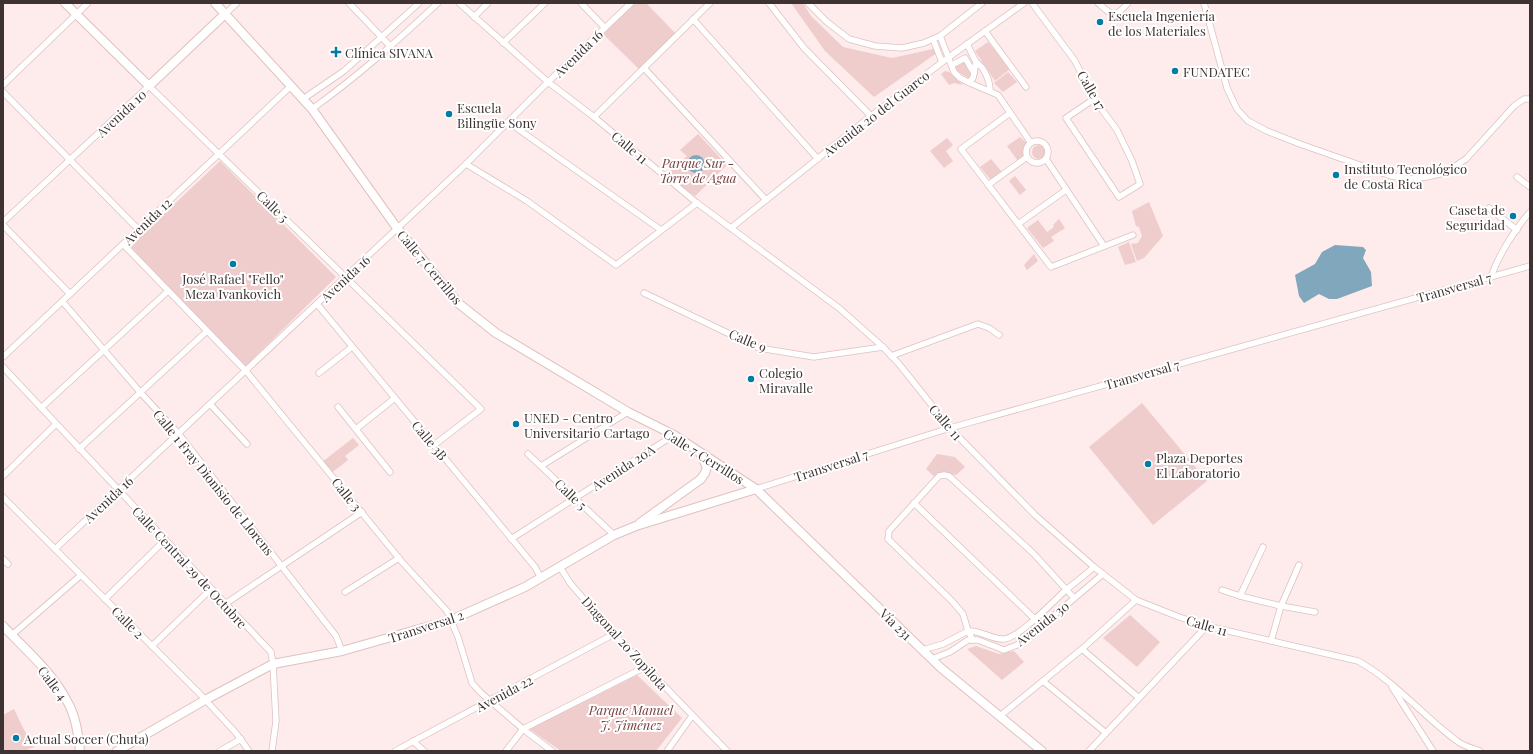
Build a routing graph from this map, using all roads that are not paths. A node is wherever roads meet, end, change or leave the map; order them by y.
1 (65, 3) edge
2 (88, 3) edge
3 (215, 3) edge
4 (237, 3) edge
5 (349, 3) edge
6 (419, 3) edge
7 (438, 3) edge
8 (459, 3) edge
9 (488, 3) edge
10 (545, 3) edge
11 (581, 3) edge
12 (631, 3) edge
13 (710, 3) edge
14 (769, 3) edge
15 (808, 3) edge
16 (982, 3) edge
17 (1024, 3) edge
18 (1032, 3) edge
19 (1098, 3) edge
20 (1128, 3) edge
21 (1204, 3) edge
22 (76, 14) junction
23 (226, 14) junction
24 (474, 17) junction
25 (693, 19) junction
26 (605, 28) junction
27 (984, 31) junction
28 (940, 36) junction
29 (382, 37) junction
30 (933, 40) junction
31 (503, 43) junction
32 (967, 44) junction
33 (391, 47) junction
34 (949, 57) junction
35 (942, 62) junction
36 (976, 62) junction
37 (952, 65) junction
38 (644, 68) junction
39 (974, 73) junction
40 (548, 82) junction
41 (968, 82) junction
42 (3, 85) edge
43 (150, 86) junction
44 (291, 86) junction
45 (1026, 87) dead end
46 (990, 91) junction
47 (3, 92) edge
48 (303, 99) junction
49 (1094, 99) junction
50 (1530, 99) edge
51 (312, 109) junction
52 (1010, 113) junction
53 (871, 116) junction
54 (594, 117) junction
55 (508, 122) junction
56 (1031, 143) junction
57 (218, 153) junction
58 (1027, 157) junction
59 (818, 159) junction
60 (1046, 159) junction
61 (70, 161) junction
62 (466, 164) junction
63 (1517, 177) dead end
64 (988, 185) junction
65 (1530, 186) edge
66 (1066, 190) junction
67 (766, 200) junction
68 (697, 202) junction
69 (1489, 208) dead end
70 (1530, 212) edge
71 (3, 222) edge
72 (1018, 224) junction
73 (3, 225) edge
74 (397, 228) junction
75 (731, 228) junction
76 (138, 229) junction
77 (662, 230) junction
78 (1517, 230) junction
79 (1133, 235) dead end
80 (123, 244) junction
81 (1104, 246) junction
82 (1530, 266) edge
83 (346, 276) junction
84 (1491, 277) junction
85 (168, 291) junction
86 (644, 293) dead end
87 (70, 294) junction
88 (62, 301) junction
89 (317, 304) junction
90 (207, 331) junction
91 (999, 335) dead end
92 (352, 347) junction
93 (883, 347) junction
94 (104, 349) junction
95 (891, 356) junction
96 (3, 357) edge
97 (3, 367) edge
98 (246, 371) junction
99 (319, 373) dead end
100 (140, 392) junction
101 (395, 398) junction
102 (210, 404) junction
103 (338, 407) dead end
104 (41, 408) junction
105 (628, 412) junction
106 (56, 424) junction
107 (950, 428) junction
108 (356, 429) junction
109 (178, 433) junction
110 (674, 435) junction
111 (247, 444) dead end
112 (434, 445) junction
113 (79, 449) junction
114 (699, 451) junction
115 (528, 454) dead end
116 (541, 466) junction
117 (390, 472) dead end
118 (3, 476) edge
119 (756, 489) junction
120 (118, 490) junction
121 (3, 498) edge
122 (576, 498) junction
123 (914, 503) junction
124 (362, 512) junction
125 (636, 526) junction
126 (614, 535) junction
127 (511, 538) junction
128 (165, 540) junction
129 (1263, 547) dead end
130 (55, 549) junction
131 (399, 558) junction
132 (3, 559) edge
133 (8, 564) dead end
134 (1299, 565) dead end
135 (281, 566) junction
136 (560, 567) junction
137 (1094, 567) junction
138 (1102, 574) junction
139 (80, 576) junction
140 (541, 578) junction
141 (211, 589) junction
142 (1066, 590) junction
143 (1222, 590) dead end
144 (345, 592) dead end
145 (1240, 596) junction
146 (104, 598) junction
147 (1074, 598) junction
148 (1136, 600) junction
149 (225, 604) junction
150 (1281, 606) junction
151 (1315, 612) dead end
152 (451, 620) junction
153 (1035, 620) junction
154 (3, 626) edge
155 (1042, 626) junction
156 (1207, 626) junction
157 (968, 631) junction
158 (614, 634) junction
159 (12, 635) junction
160 (973, 640) junction
161 (1271, 641) junction
162 (152, 646) junction
163 (1082, 649) junction
164 (923, 650) junction
165 (342, 651) junction
166 (932, 659) junction
167 (273, 664) junction
168 (645, 667) junction
169 (1388, 680) junction
170 (1043, 681) junction
171 (1139, 698) junction
172 (205, 700) junction
173 (489, 701) junction
174 (692, 716) junction
175 (1000, 716) junction
176 (523, 729) junction
177 (1106, 733) junction
178 (241, 739) junction
179 (413, 741) junction
180 (80, 751) edge
181 (117, 751) edge
182 (220, 751) edge
183 (249, 751) edge
184 (272, 751) edge
185 (395, 751) edge
186 (424, 751) edge
187 (506, 751) edge
188 (552, 751) edge
189 (667, 751) edge
190 (727, 751) edge
191 (1042, 751) edge
192 (1089, 751) edge
193 (1433, 751) edge
194 (1480, 751) edge

1 - 22 main road, Calle 5
2 - 22 street
3 - 23 main road, Calle 7 Cerrillos
4 - 23 street, Avenida 10
5 - 29 street
6 - 29 street
7 - 33 street
8 - 24 street, Calle 11
9 - 24 street
10 - 31 street
11 - 26 street
12 - 26 street, Avenida 16
13 - 25 street
14 - 53 street
15 - 30 street
16 - 28 street
17 - 27 street, Avenida 20 del Guarco
18 - 49 street, Calle 17
19 - 20 street
21 - 50 street
22 - 42 street
22 - 43 main road, Calle 5
23 - 43 main road, Avenida 10
23 - 44 main road, Calle 7 Cerrillos
24 - 31 street, Calle 11
25 - 38 street
25 - 59 street
26 - 40 street, Avenida 16
27 - 32 street, Avenida 20 del Guarco
27 - 45 street
28 - 30 street
28 - 34 street
29 - 33 street
29 - 48 street
30 - 35 street
31 - 40 street, Calle 11
32 - 34 street, Avenida 20 del Guarco
32 - 36 street
33 - 51 street
34 - 35 street, Avenida 20 del Guarco
34 - 37 street
35 - 53 street, Avenida 20 del Guarco
36 - 39 street
36 - 46 street
37 - 39 street
37 - 41 street
38 - 54 street
38 - 67 street
39 - 41 street
40 - 54 street, Calle 11
40 - 55 street, Avenida 16
41 - 46 street
43 - 57 street, Calle 5
43 - 61 street, Avenida 10
44 - 48 main road, Calle 7 Cerrillos
44 - 57 street, Avenida 12
46 - 52 street
47 - 61 street
48 - 51 main road, Calle 7 Cerrillos
49 - 49 street, Calle 17
51 - 74 main road, Calle 7 Cerrillos
52 - 56 street
52 - 64 street
53 - 59 street, Avenida 20 del Guarco
54 - 68 street, Calle 11
55 - 62 street, Avenida 16
55 - 77 street
56 - 58 street
56 - 60 street
57 - 76 street, Avenida 12
57 - 83 street, Calle 5
58 - 60 street
58 - 64 street
59 - 67 street, Avenida 20 del Guarco
60 - 66 street
61 - 71 street, Avenida 10
61 - 76 street
62 - 74 street, Avenida 16
62 - 77 street
63 - 65 street
64 - 72 street
66 - 72 street
66 - 81 street
67 - 75 street, Avenida 20 del Guarco
68 - 75 street, Calle 11
68 - 77 street
69 - 78 street
70 - 78 street
72 - 81 street
73 - 87 street
74 - 83 street, Avenida 16
74 - 105 main road, Calle 7 Cerrillos
75 - 93 street, Calle 11
76 - 80 street, Avenida 12
78 - 84 street
79 - 81 street
80 - 85 street, Calle 3
80 - 87 street, Avenida 12
82 - 84 street, Transversal 7
83 - 89 street, Avenida 16
83 - 112 street, Calle 5
84 - 107 street, Transversal 7
85 - 90 street, Calle 3
85 - 94 street
86 - 93 street, Calle 9
87 - 88 street, Avenida 12
88 - 94 street, Calle 1 Fray Dionisio de Llorens
88 - 96 street, Avenida 12
89 - 92 street, Calle 3B
89 - 98 street, Avenida 16
90 - 98 street, Calle 3
90 - 100 street
91 - 95 street
92 - 99 street
92 - 101 street, Calle 3B
93 - 95 street, Calle 11
94 - 100 street, Calle 1 Fray Dionisio de Llorens
94 - 104 street
95 - 107 street, Calle 11
97 - 104 street, Calle Central 29 de Octubre
98 - 102 street, Avenida 16
98 - 124 street, Calle 3
100 - 109 street, Calle 1 Fray Dionisio de Llorens
100 - 113 street
101 - 108 street
101 - 112 street, Calle 3B
102 - 109 street, Avenida 16
102 - 111 street
103 - 108 street
104 - 106 street, Calle Central 29 de Octubre
105 - 110 main road, Calle 7 Cerrillos
105 - 116 street
106 - 113 street, Calle Central 29 de Octubre
106 - 118 street
107 - 119 street, Transversal 7
107 - 137 street, Calle 11
108 - 117 street
109 - 120 street, Avenida 16
109 - 135 street, Calle 1 Fray Dionisio de Llorens
110 - 114 main road, Calle 7 Cerrillos
110 - 122 street, Avenida 20A
112 - 127 street, Calle 3B
113 - 120 street, Calle Central 29 de Octubre
114 - 119 main road, Calle 7 Cerrillos
114 - 125 main road
115 - 116 street, Calle 5
116 - 122 street, Calle 5
119 - 125 main road, Transversal 2
119 - 164 main road, Vía 231
120 - 128 street, Calle Central 29 de Octubre
120 - 130 street, Avenida 16
121 - 130 street, Calle 2
122 - 126 street, Calle 5
122 - 127 street, Avenida 20A
123 - 142 street
123 - 153 street
123 - 157 street
124 - 131 street, Calle 3
124 - 135 street
125 - 126 main road, Transversal 2
126 - 136 main road, Transversal 2
127 - 140 street, Calle 3B
128 - 141 street, Calle Central 29 de Octubre
128 - 146 street
129 - 145 street
130 - 139 street, Calle 2
131 - 144 street
131 - 152 street, Calle 3
132 - 133 street
134 - 150 street
135 - 149 street
135 - 165 street, Calle 1 Fray Dionisio de Llorens
136 - 140 main road, Transversal 2
136 - 158 street, Diagonal 20 Zopilota
137 - 138 street, Calle 11
137 - 142 street, Avenida 30
138 - 147 street, Avenida 30
138 - 148 street, Calle 11
139 - 146 street, Calle 2
139 - 159 street
140 - 152 main road, Transversal 2
141 - 149 street, Calle Central 29 de Octubre
141 - 162 street
142 - 147 street
142 - 153 street, Avenida 30
143 - 145 street
145 - 150 street
146 - 162 street, Calle 2
147 - 155 street, Avenida 30
148 - 156 street, Calle 11
148 - 163 street
149 - 167 street, Calle Central 29 de Octubre
150 - 151 street
150 - 161 street
152 - 165 main road, Transversal 2
152 - 173 street, Calle 3
153 - 155 street
153 - 157 street, Avenida 30
154 - 159 main road, Calle 4
155 - 160 street, Avenida 30
156 - 161 street, Calle 11
156 - 171 street
157 - 160 street
157 - 164 street
158 - 168 street, Diagonal 20 Zopilota
158 - 173 street, Avenida 22
159 - 180 main road, Calle 4
160 - 166 street
161 - 169 street, Calle 11
162 - 172 street, Calle 2
163 - 170 street
163 - 171 street
164 - 166 main road, Vía 231
165 - 167 main road, Transversal 2
166 - 175 main road, Vía 231
167 - 172 main road, Transversal 2
167 - 184 street, Calle Central 29 de Octubre
168 - 174 street, Diagonal 20 Zopilota
168 - 176 street
169 - 193 street
169 - 194 street, Calle 11
170 - 175 street
170 - 177 street
171 - 177 street
172 - 178 street, Calle 2
172 - 181 main road, Transversal 2
173 - 176 street, Calle 3
173 - 179 street, Avenida 22
174 - 189 street
174 - 190 street, Diagonal 20 Zopilota
175 - 191 main road, Vía 231
176 - 187 street
176 - 188 street, Calle 3
177 - 192 street
178 - 182 street
178 - 183 street, Calle 2
179 - 185 street, Avenida 22
179 - 186 street

